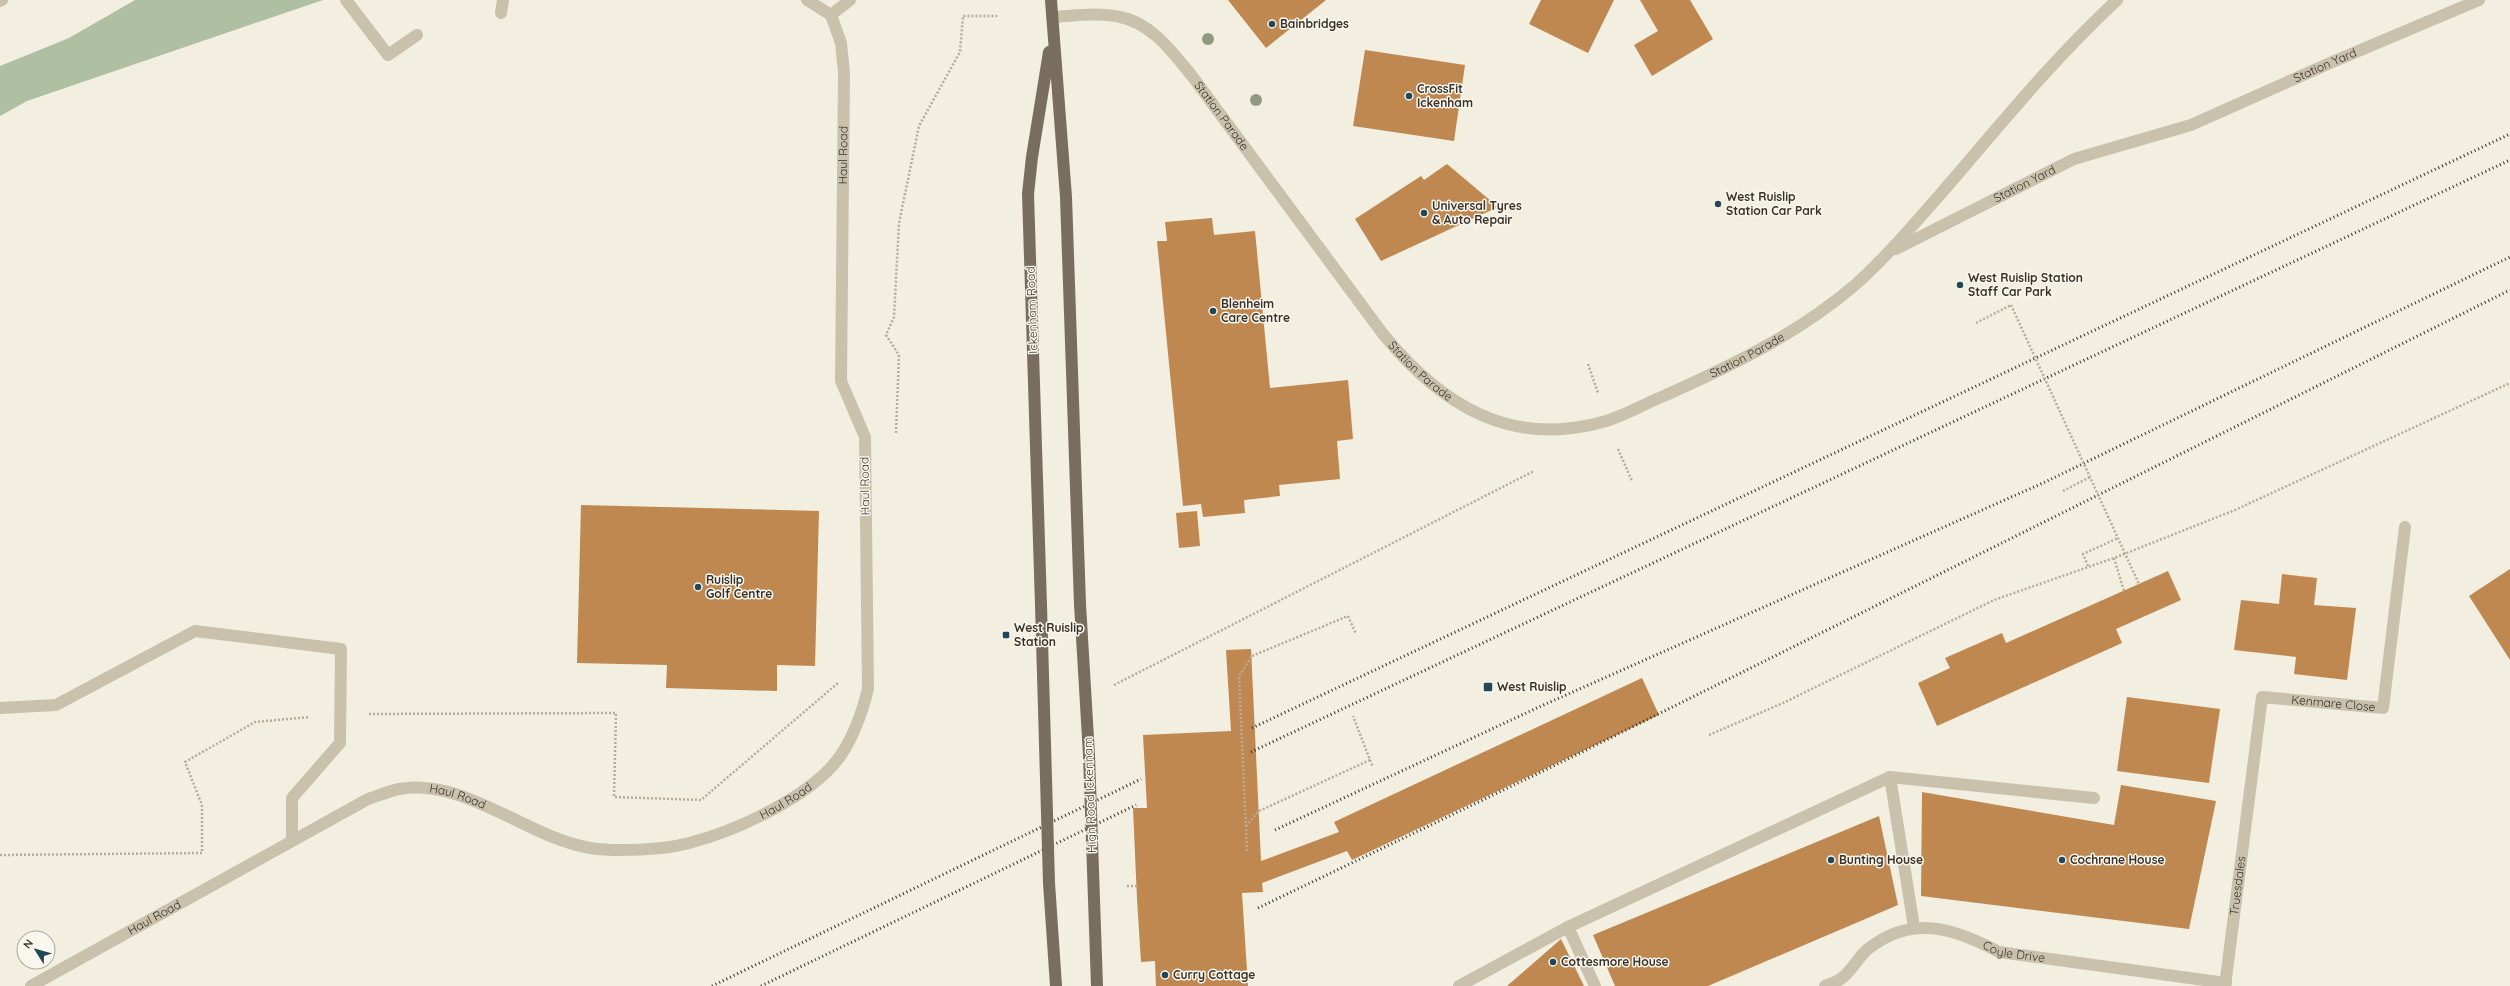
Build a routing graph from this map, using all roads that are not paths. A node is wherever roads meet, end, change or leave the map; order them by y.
1 (346, 0) edge
2 (503, 0) edge
3 (807, 0) edge
4 (850, 0) edge
5 (1050, 0) edge
6 (2117, 0) edge
7 (2479, 0) edge
8 (501, 14) dead end
9 (831, 15) junction
10 (1052, 17) junction
11 (416, 35) dead end
12 (1889, 252) junction
13 (2405, 527) dead end
14 (1080, 604) joint
15 (0, 708) edge
16 (1890, 777) junction
17 (2251, 785) joint
18 (2094, 798) dead end
19 (292, 841) junction
20 (1568, 927) junction
21 (1914, 927) junction
22 (2226, 985) edge
23 (31, 986) edge
24 (1056, 986) edge
25 (1097, 986) edge
26 (1459, 986) edge
27 (1595, 986) edge
28 (1825, 986) edge

1 - 11 street
2 - 8 street
3 - 9 street
4 - 9 street
5 - 10 main road, Ickenham Road
6 - 12 street
7 - 12 street, Station Yard
9 - 19 street, Haul Road
10 - 12 street, Station Parade
10 - 14 main road, Ickenham Road
10 - 24 main road, Ickenham Road, bridge
13 - 17 street, Kenmare Close
14 - 25 main road, High Road Ickenham, bridge
15 - 19 street
16 - 18 street
16 - 20 street
16 - 21 street
17 - 22 street, Truesdales
19 - 23 street, Haul Road
20 - 26 street
20 - 27 street
21 - 22 street, Coyle Drive
21 - 28 street, Coyle Drive

